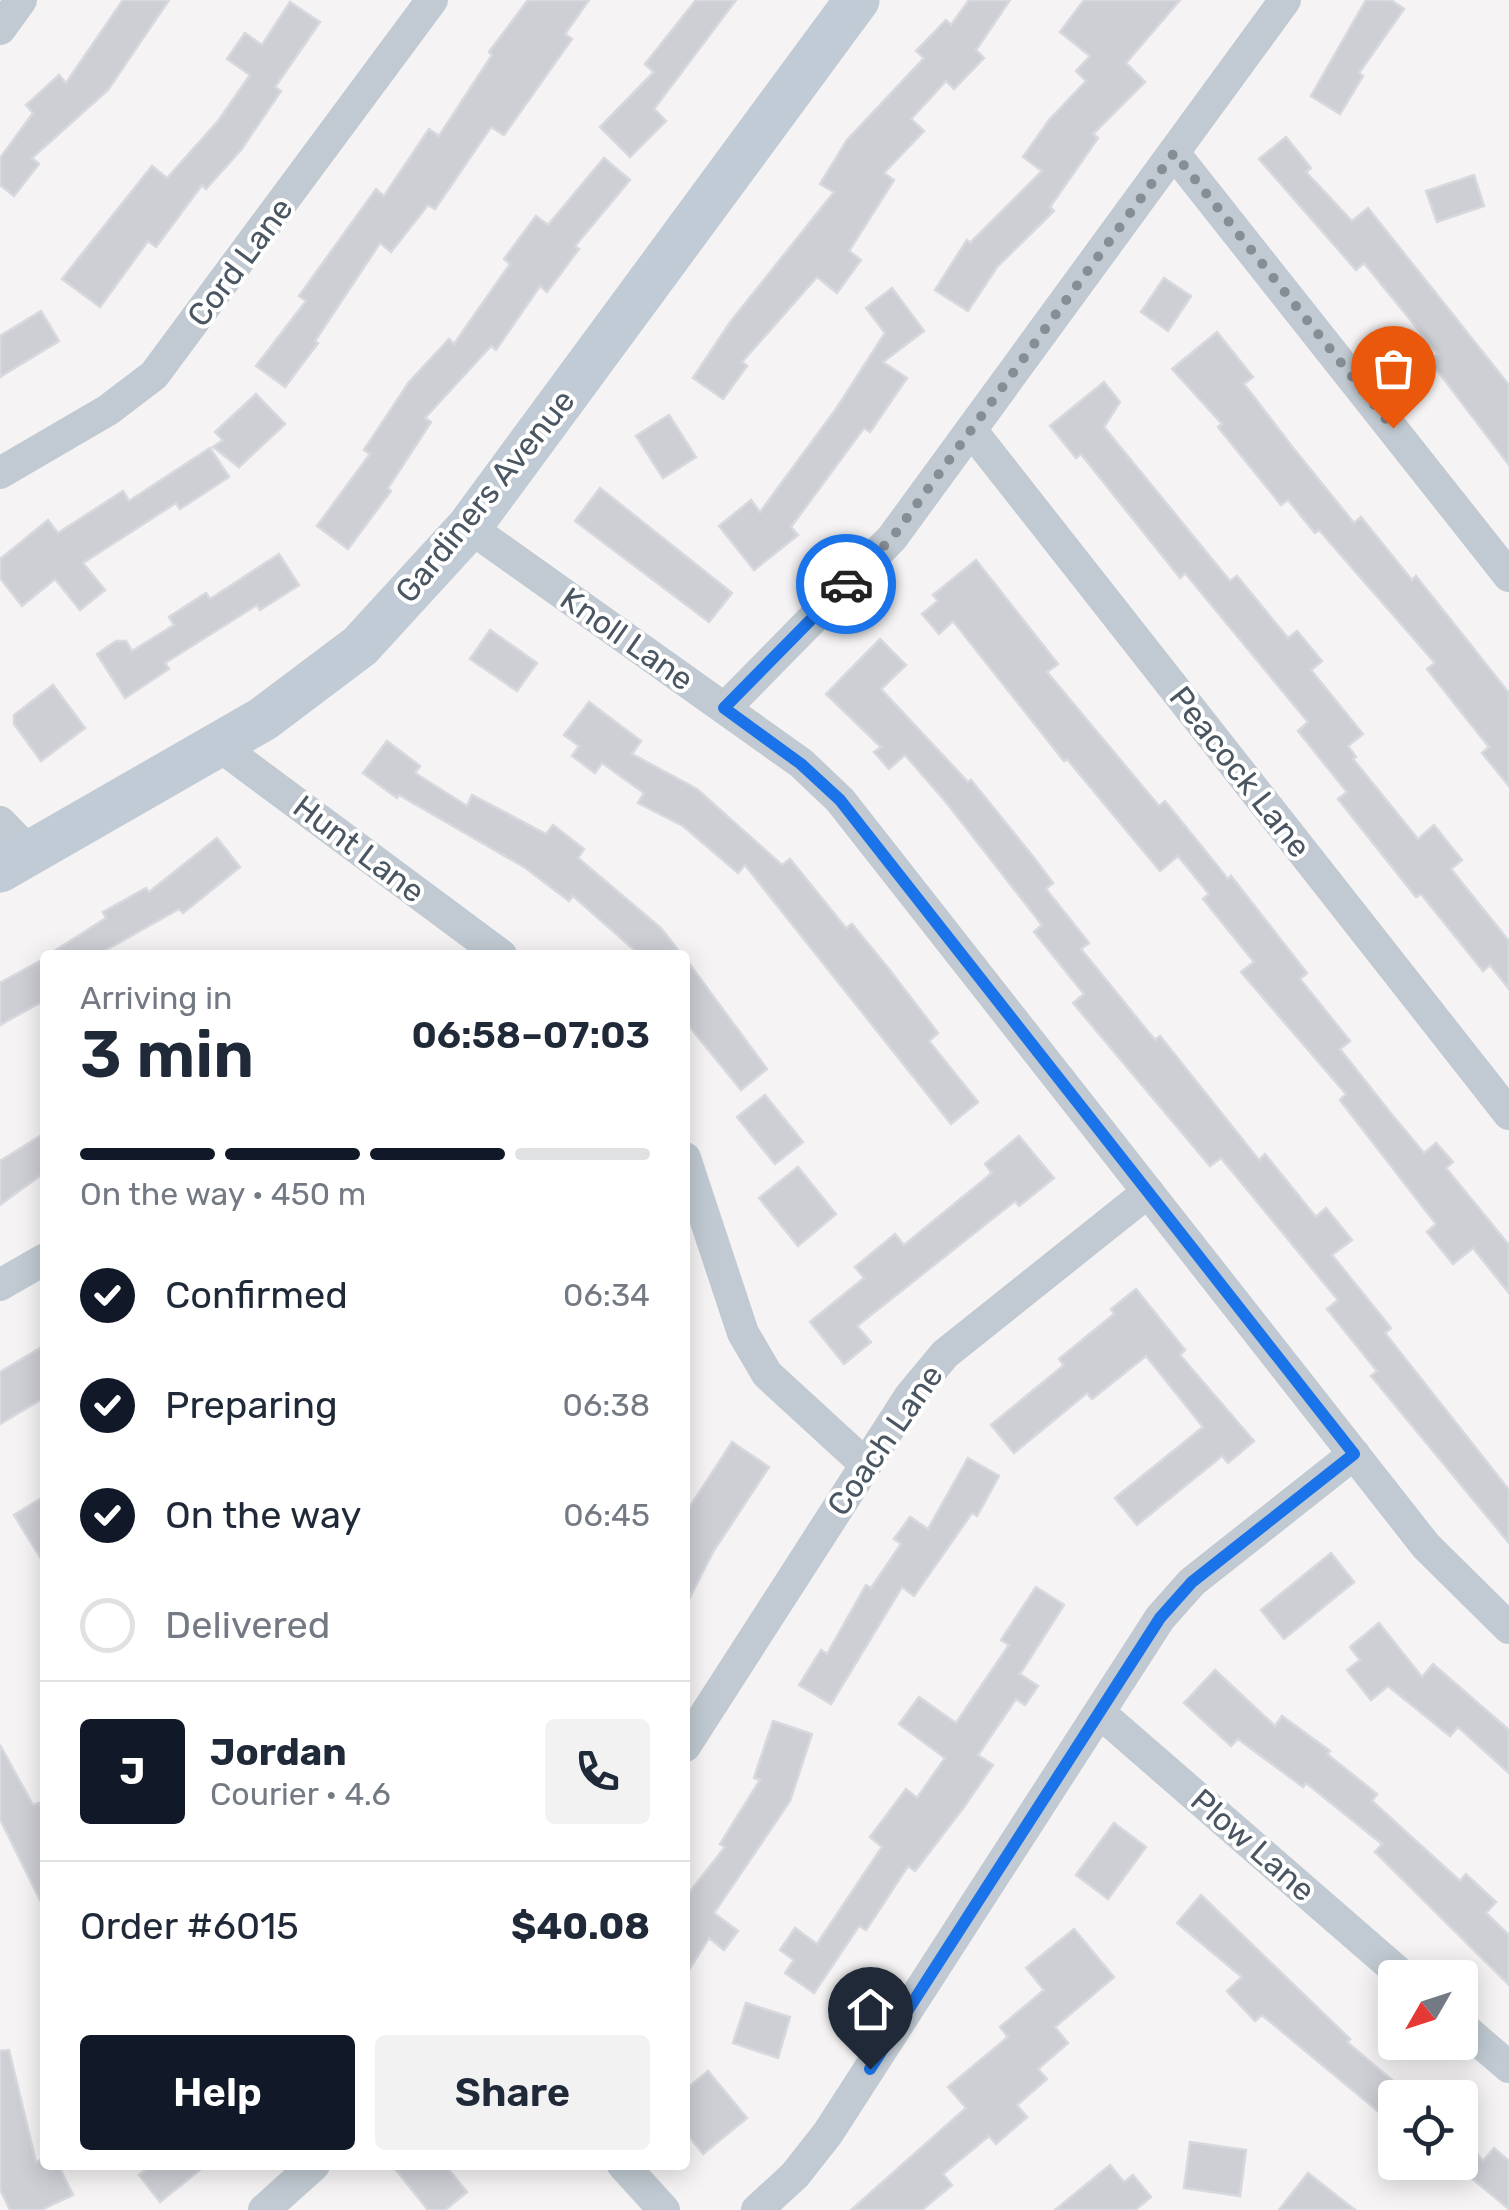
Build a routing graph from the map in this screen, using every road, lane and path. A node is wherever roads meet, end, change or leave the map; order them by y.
1 (21, 0) edge
2 (432, 0) edge
3 (857, 0) edge
4 (1285, 0) edge
5 (0, 29) edge
6 (1174, 153) junction
7 (970, 430) junction
8 (0, 472) edge
9 (470, 527) junction
10 (1509, 576) edge
11 (724, 708) junction
12 (217, 744) junction
13 (10, 849) edge
14 (494, 950) edge
15 (1509, 1114) edge
16 (690, 1173) edge
17 (1148, 1192) junction
18 (40, 1262) edge
19 (0, 1284) edge
20 (1354, 1454) junction
21 (865, 1464) junction
22 (1509, 1628) edge
23 (1100, 1713) junction
24 (690, 1738) edge
25 (1385, 1960) edge
26 (1478, 2040) edge
27 (1509, 2067) edge
28 (308, 2170) edge
29 (628, 2170) edge
30 (264, 2210) edge
31 (664, 2210) edge
32 (756, 2210) edge

1 - 5 street
2 - 8 street, Cord Lane
3 - 9 main road, Gardiners Avenue
4 - 6 street
6 - 7 street
6 - 10 street
7 - 11 street
7 - 15 street, Peacock Lane
9 - 11 street, Knoll Lane
9 - 12 main road, Gardiners Avenue
11 - 17 street, Knoll Lane
12 - 13 main road, Gardiners Avenue
12 - 14 street, Hunt Lane
16 - 21 street
17 - 20 street, Knoll Lane
17 - 21 street, Coach Lane
18 - 19 street
20 - 22 street, Knoll Lane
20 - 23 street
21 - 24 street, Coach Lane
23 - 25 street, Plow Lane
23 - 32 street
26 - 27 street
28 - 30 street
29 - 31 street

